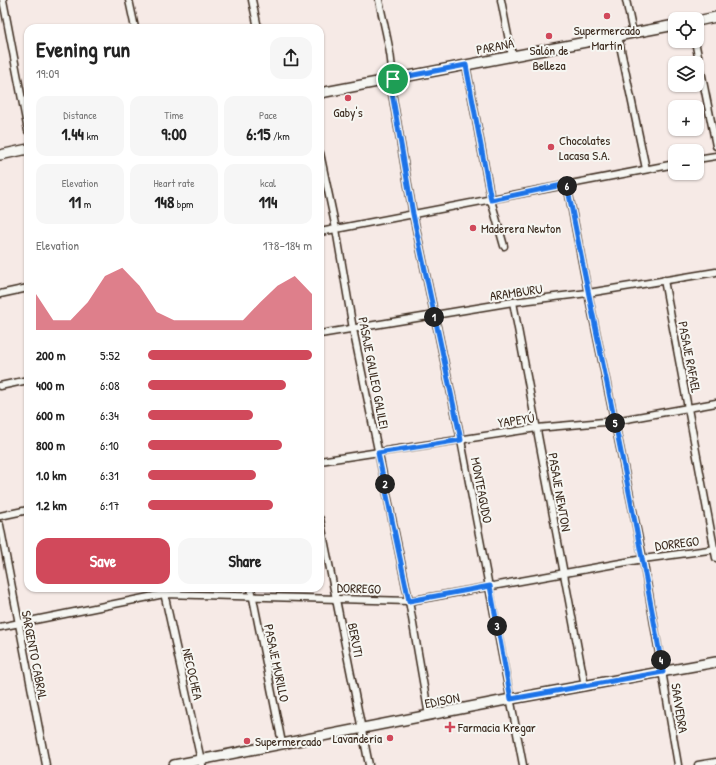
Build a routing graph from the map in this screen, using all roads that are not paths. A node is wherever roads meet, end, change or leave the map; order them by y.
1 (3, 0) edge
2 (129, 0) edge
3 (252, 0) edge
4 (379, 0) edge
5 (501, 0) edge
6 (626, 0) edge
7 (716, 17) edge
8 (704, 20) edge
9 (134, 24) edge
10 (257, 24) edge
11 (668, 26) edge
12 (633, 33) junction
13 (618, 36) junction
14 (696, 48) edge
15 (512, 56) junction
16 (466, 65) junction
17 (393, 79) junction
18 (324, 92) edge
19 (24, 110) edge
20 (716, 146) edge
21 (24, 150) edge
22 (0, 155) edge
23 (716, 156) edge
24 (704, 158) edge
25 (668, 165) edge
26 (646, 169) junction
27 (324, 172) edge
28 (567, 184) junction
29 (491, 200) junction
30 (413, 214) junction
31 (336, 229) junction
32 (324, 231) edge
33 (504, 246) dead end
34 (716, 272) edge
35 (664, 280) junction
36 (24, 289) edge
37 (588, 293) junction
38 (0, 294) edge
39 (513, 302) junction
40 (434, 316) junction
41 (353, 329) junction
42 (324, 333) edge
43 (24, 381) edge
44 (0, 386) edge
45 (716, 403) edge
46 (688, 408) junction
47 (615, 421) junction
48 (537, 428) junction
49 (461, 440) junction
50 (378, 453) junction
51 (324, 460) edge
52 (24, 511) edge
53 (0, 516) edge
54 (0, 525) edge
55 (324, 538) edge
56 (715, 549) edge
57 (716, 558) edge
58 (643, 559) junction
59 (564, 573) junction
60 (490, 586) junction
61 (159, 592) edge
62 (163, 592) edge
63 (178, 592) edge
64 (251, 592) edge
65 (252, 597) junction
66 (337, 599) junction
67 (409, 601) junction
68 (18, 624) junction
69 (0, 627) edge
70 (716, 662) edge
71 (663, 672) junction
72 (585, 686) junction
73 (511, 699) junction
74 (429, 716) junction
75 (362, 728) junction
76 (282, 743) junction
77 (202, 762) edge
78 (716, 762) edge
79 (46, 765) edge
80 (174, 765) edge
81 (369, 765) edge
82 (523, 765) edge
83 (678, 765) edge
84 (698, 765) edge

1 - 19 street
2 - 9 street
3 - 10 street
4 - 17 street, MONTEAGUDO
5 - 15 street
6 - 12 street
7 - 8 street
11 - 12 street, PARANÁ
12 - 13 street, PARANÁ
13 - 15 street, PARANÁ
13 - 26 street
14 - 20 street
15 - 16 street, PARANÁ
16 - 17 street, PARANÁ
16 - 29 street
17 - 18 street, PARANÁ
17 - 30 street, MONTEAGUDO
21 - 22 street
23 - 24 street
25 - 26 street
26 - 28 street
27 - 31 street, PASAJE GALILEO GALILEI
28 - 29 street
28 - 37 street, SAAVEDRA
29 - 30 street
29 - 33 street
30 - 31 street
30 - 40 street, MONTEAGUDO
31 - 32 street
31 - 41 street, PASAJE GALILEO GALILEI
34 - 35 street, ARAMBURU
35 - 37 street, ARAMBURU
35 - 46 street, PASAJE RAFAEL
36 - 38 street
37 - 39 street, ARAMBURU
37 - 47 street, SAAVEDRA
39 - 40 street, ARAMBURU
39 - 48 street, PASAJE NEWTON
40 - 41 street, ARAMBURU
40 - 49 street, MONTEAGUDO
41 - 42 street, ARAMBURU
41 - 50 street, PASAJE GALILEO GALILEI
43 - 44 street
45 - 46 street, YAPEYÚ
46 - 47 street, YAPEYÚ
46 - 56 street, PASAJE RAFAEL
47 - 48 street, YAPEYÚ
47 - 58 street, SAAVEDRA
48 - 49 street, YAPEYÚ
48 - 59 street, PASAJE NEWTON
49 - 50 street, YAPEYÚ
49 - 60 street, MONTEAGUDO
50 - 51 street, YAPEYÚ
50 - 67 street, PASAJE GALILEO GALILEI
52 - 53 street
54 - 68 street, SARGENTO CABRAL
55 - 66 street, BERUTI
56 - 57 street, PASAJE RAFAEL
56 - 58 street, DORREGO
58 - 59 street, DORREGO
58 - 71 street, SAAVEDRA
59 - 60 street, DORREGO
59 - 72 street, PASAJE NEWTON
60 - 67 street, DORREGO
60 - 73 street, MONTEAGUDO
61 - 68 street, DORREGO
62 - 77 street, NECOCHEA
63 - 65 street, DORREGO
64 - 65 street, PASAJE MURILLO
65 - 66 street, DORREGO
65 - 76 street, PASAJE MURILLO
66 - 67 street, DORREGO
66 - 75 street, BERUTI
67 - 74 street, PASAJE GALILEO GALILEI
68 - 69 street, DORREGO
68 - 79 street, SARGENTO CABRAL
70 - 71 street, EDISON
71 - 72 street, EDISON
71 - 83 street, SAAVEDRA
72 - 73 street, EDISON
73 - 74 street, EDISON
73 - 82 street, MONTEAGUDO
74 - 75 street, EDISON
75 - 76 street, EDISON
75 - 81 street, BERUTI
76 - 77 street, EDISON
77 - 80 street, EDISON
78 - 84 street

